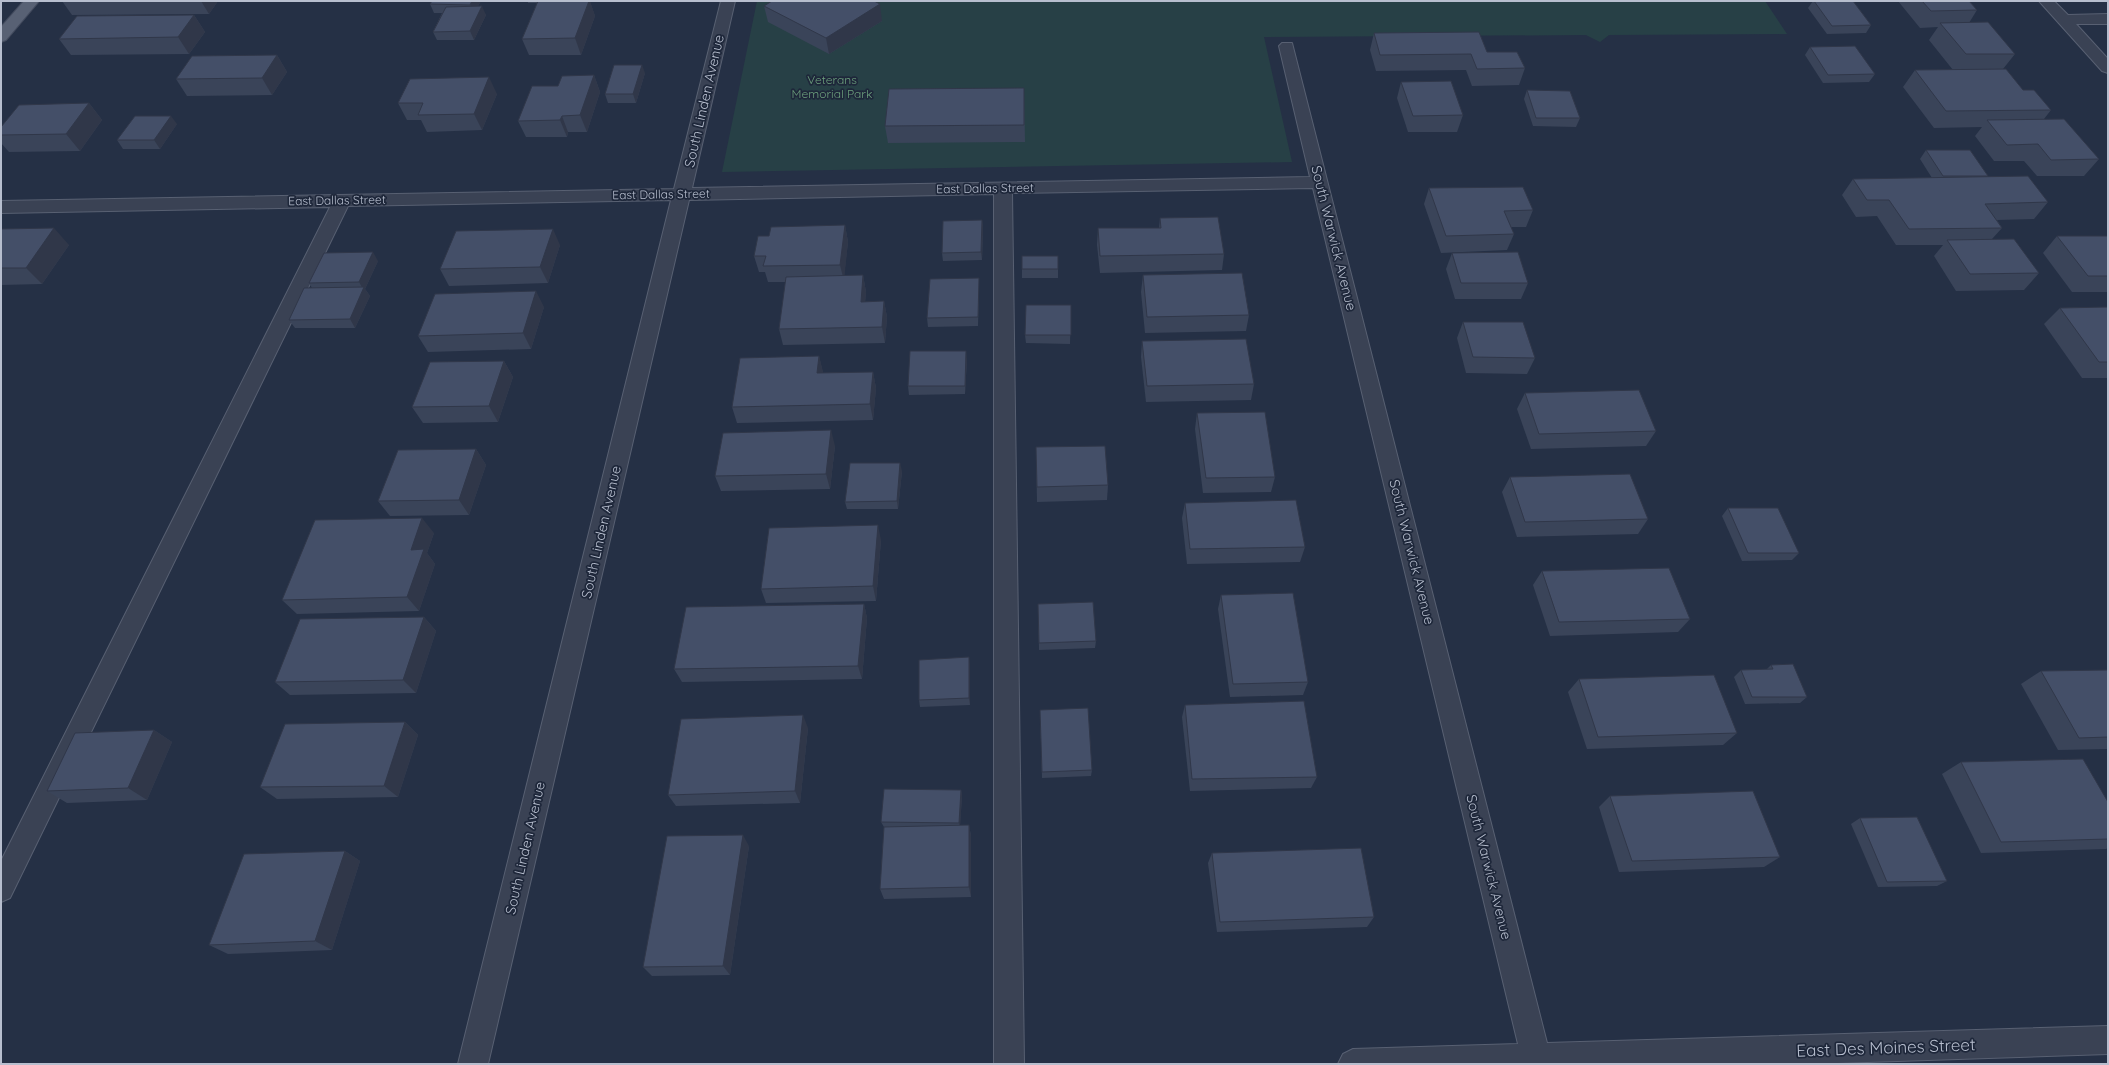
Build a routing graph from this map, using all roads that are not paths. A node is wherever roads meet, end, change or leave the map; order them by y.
1 (32, 1) edge
2 (728, 1) edge
3 (2046, 1) edge
4 (2108, 19) edge
5 (2063, 20) junction
6 (1, 37) edge
7 (1287, 46) dead end
8 (2108, 68) edge
9 (1320, 182) junction
10 (1002, 188) junction
11 (682, 194) junction
12 (342, 200) junction
13 (1, 207) edge
14 (1, 889) edge
15 (2108, 1040) edge
16 (1536, 1058) junction
17 (473, 1064) edge
18 (1010, 1064) edge
19 (1352, 1064) edge

1 - 6 main road
2 - 11 street, South Linden Avenue
3 - 5 street
4 - 5 street
5 - 8 street
7 - 9 street, South Warwick Avenue
9 - 10 street, East Dallas Street
9 - 16 street, South Warwick Avenue
10 - 11 street, East Dallas Street
10 - 18 street
11 - 12 street, East Dallas Street
11 - 17 street, South Linden Avenue
12 - 13 street, East Dallas Street
12 - 14 street
15 - 16 street, East Des Moines Street
16 - 19 street, East Des Moines Street

